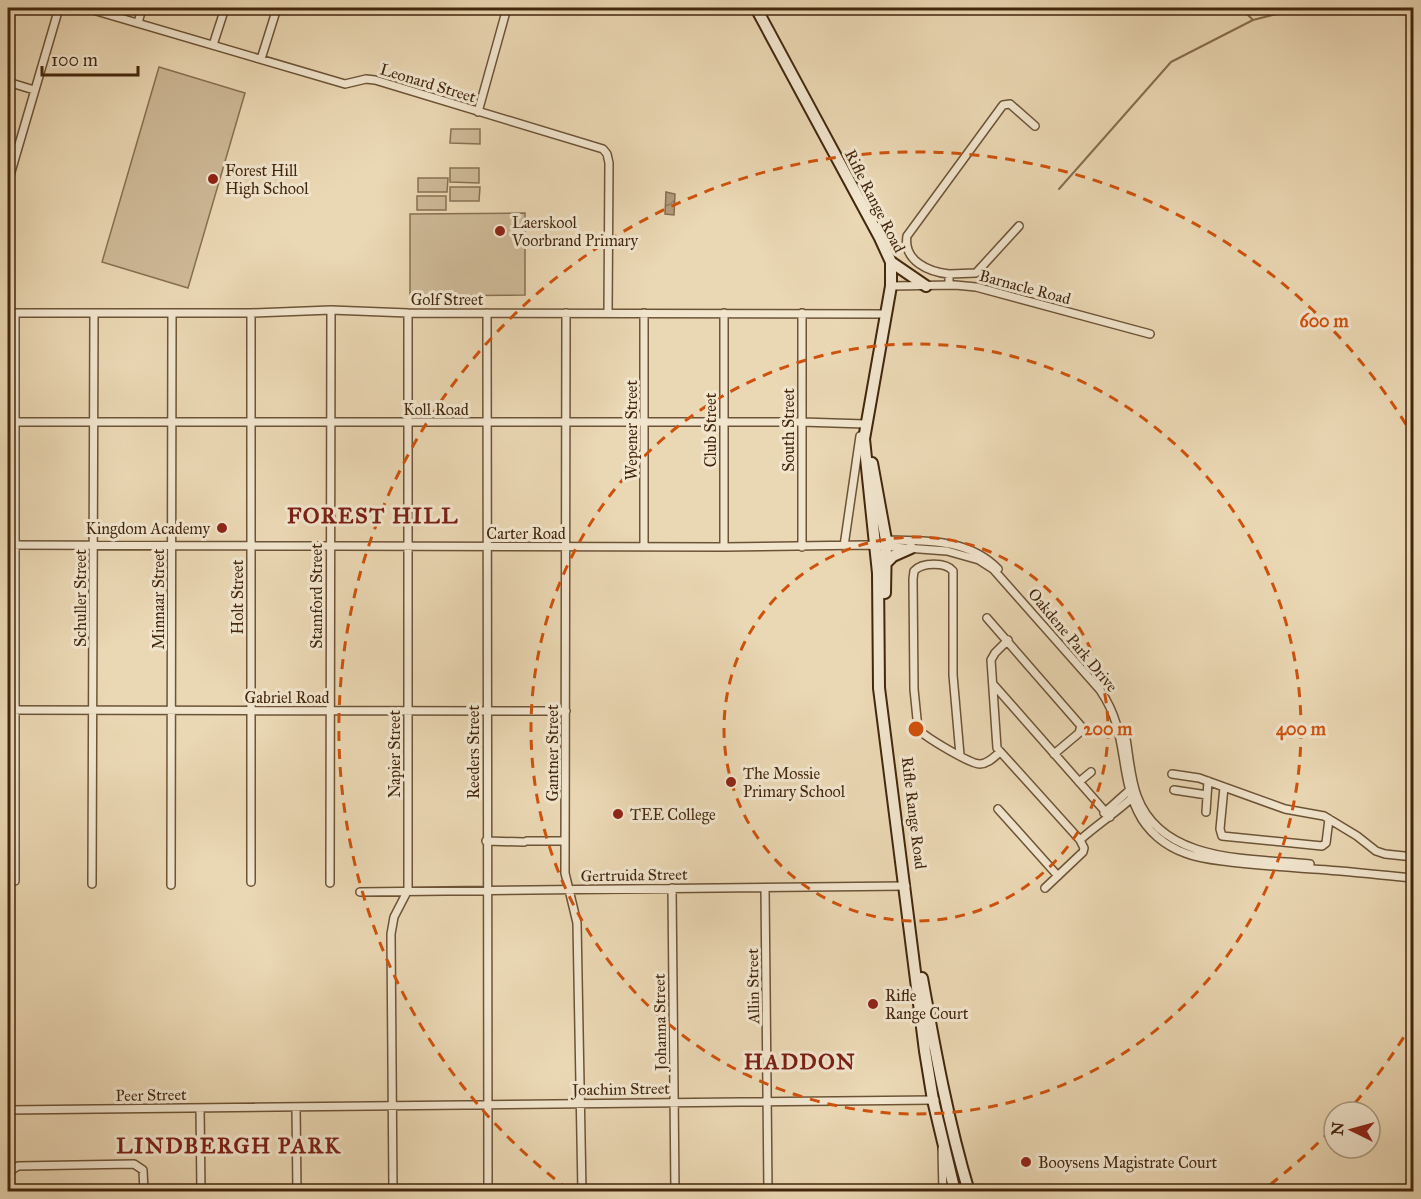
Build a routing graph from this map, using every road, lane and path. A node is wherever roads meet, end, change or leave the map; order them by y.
1 (59, 8) edge
2 (86, 8) edge
3 (142, 8) edge
4 (225, 8) edge
5 (277, 8) edge
6 (507, 8) edge
7 (756, 8) edge
8 (138, 23) junction
9 (213, 45) junction
10 (261, 59) junction
11 (8, 82) edge
12 (34, 90) junction
13 (478, 112) junction
14 (1035, 126) dead end
15 (8, 182) edge
16 (1020, 226) dead end
17 (891, 262) junction
18 (949, 274) junction
19 (949, 285) junction
20 (891, 286) junction
21 (926, 286) junction
22 (330, 310) junction
23 (11, 313) edge
24 (94, 313) junction
25 (172, 313) junction
26 (251, 313) junction
27 (408, 313) junction
28 (487, 313) junction
29 (566, 313) junction
30 (644, 313) junction
31 (724, 313) junction
32 (802, 313) junction
33 (608, 314) junction
34 (886, 314) junction
35 (1150, 334) dead end
36 (172, 421) junction
37 (251, 421) junction
38 (11, 422) edge
39 (93, 422) junction
40 (330, 422) junction
41 (408, 422) junction
42 (566, 422) junction
43 (802, 422) junction
44 (486, 423) junction
45 (645, 423) junction
46 (723, 423) junction
47 (865, 430) junction
48 (878, 544) junction
49 (11, 545) edge
50 (93, 545) junction
51 (330, 545) junction
52 (171, 546) junction
53 (251, 546) junction
54 (408, 546) junction
55 (488, 546) junction
56 (567, 546) junction
57 (644, 546) junction
58 (844, 546) junction
59 (724, 547) junction
60 (802, 547) junction
61 (911, 548) junction
62 (971, 554) junction
63 (886, 563) junction
64 (987, 618) dead end
65 (1008, 640) junction
66 (992, 684) junction
67 (11, 710) edge
68 (93, 710) junction
69 (330, 710) junction
70 (407, 710) junction
71 (172, 711) junction
72 (251, 711) junction
73 (487, 711) junction
74 (566, 711) junction
75 (1000, 752) junction
76 (1054, 754) junction
77 (960, 755) junction
78 (1091, 772) dead end
79 (1172, 774) dead end
80 (1208, 781) junction
81 (1079, 782) junction
82 (1224, 787) junction
83 (1174, 790) dead end
84 (1133, 792) junction
85 (1207, 795) junction
86 (998, 808) dead end
87 (1104, 811) junction
88 (1206, 812) dead end
89 (1110, 817) junction
90 (1329, 819) junction
91 (1101, 821) junction
92 (1080, 840) junction
93 (486, 841) junction
94 (565, 841) junction
95 (1413, 857) edge
96 (1058, 876) junction
97 (1413, 876) edge
98 (15, 881) dead end
99 (251, 882) dead end
100 (330, 883) dead end
101 (92, 884) dead end
102 (171, 885) dead end
103 (906, 886) junction
104 (672, 888) junction
105 (765, 888) junction
106 (1045, 888) dead end
107 (408, 890) junction
108 (486, 890) junction
109 (568, 890) junction
110 (360, 892) dead end
111 (946, 1099) junction
112 (933, 1100) junction
113 (767, 1101) junction
114 (674, 1102) junction
115 (581, 1103) junction
116 (487, 1104) junction
117 (393, 1105) junction
118 (296, 1107) junction
119 (200, 1108) junction
120 (8, 1110) edge
121 (942, 1134) junction
122 (8, 1191) edge
123 (144, 1191) edge
124 (201, 1191) edge
125 (297, 1191) edge
126 (393, 1191) edge
127 (488, 1191) edge
128 (582, 1191) edge
129 (675, 1191) edge
130 (768, 1191) edge
131 (943, 1191) edge
132 (955, 1191) edge
133 (969, 1191) edge

1 - 12 street
2 - 8 street, Leonard Street
3 - 8 street
4 - 9 street
5 - 10 street
6 - 13 street
7 - 17 main road, Rifle Range Road
8 - 9 street, Leonard Street
9 - 10 street, Leonard Street
10 - 13 street, Leonard Street
11 - 12 street
12 - 15 street
13 - 33 street, Leonard Street
14 - 18 street
16 - 18 street
17 - 20 main road, Rifle Range Road
17 - 21 main road
18 - 19 street
19 - 21 street, Barnacle Road
19 - 35 street, Barnacle Road
20 - 21 street, Barnacle Road
20 - 34 main road, Rifle Range Road
22 - 26 street, Golf Street
22 - 27 street, Golf Street
22 - 40 street, Stamford Street
23 - 24 street, Golf Street
23 - 38 street
24 - 25 street, Golf Street
24 - 39 street, Schuller Street
25 - 26 street, Golf Street
25 - 36 street, Minnaar Street
26 - 37 street, Holt Street
27 - 28 street, Golf Street
27 - 41 street, Napier Street
28 - 29 street, Golf Street
28 - 44 street, Reeders Street
29 - 33 street, Golf Street
29 - 42 street, Gantner Street
30 - 31 street, Golf Street
30 - 33 street, Golf Street
30 - 45 street, Wepener Street
31 - 32 street, Golf Street
31 - 46 street, Club Street
32 - 34 street, Golf Street
32 - 43 street, South Street
34 - 47 main road, Rifle Range Road
36 - 37 street, Koll Road
36 - 39 street, Koll Road
36 - 52 street, Minnaar Street
37 - 40 street, Koll Road
37 - 53 street, Holt Street
38 - 39 street, Koll Road
38 - 49 street
39 - 50 street, Schuller Street
40 - 41 street, Koll Road
40 - 51 street, Stamford Street
41 - 44 street, Koll Road
41 - 54 street, Napier Street
42 - 44 street, Koll Road
42 - 45 street, Koll Road
42 - 56 street, Gantner Street
43 - 46 street, Koll Road
43 - 47 street, Koll Road
43 - 60 street, South Street
44 - 55 street, Reeders Street
45 - 46 street, Koll Road
45 - 57 street, Wepener Street
46 - 59 street, Club Street
47 - 48 main road, Rifle Range Road
47 - 58 street, Rifle Range Road
48 - 58 street, Carter Road
48 - 61 street, Oakdene Park Drive
48 - 62 street, Oakdene Park Drive
48 - 63 main road, Rifle Range Road
48 - 103 main road, Rifle Range Road
49 - 50 street, Carter Road
49 - 67 street
50 - 52 street, Carter Road
50 - 68 street, Schuller Street
51 - 53 street, Carter Road
51 - 54 street, Carter Road
51 - 69 street, Stamford Street
52 - 53 street, Carter Road
52 - 71 street, Minnaar Street
53 - 72 street, Holt Street
54 - 55 street, Carter Road
54 - 70 street, Napier Street
55 - 56 street, Carter Road
55 - 73 street, Reeders Street
56 - 57 street, Carter Road
56 - 74 street, Gantner Street
57 - 59 street, Carter Road
58 - 60 street, Carter Road
59 - 60 street, Carter Road
61 - 62 street, Oakdene Park Drive
61 - 63 main road
62 - 84 street, Oakdene Park Drive
63 - 103 main road, Rifle Range Road
64 - 65 street
65 - 66 street
65 - 76 street
66 - 75 street
66 - 76 street
67 - 68 street, Gabriel Road
67 - 98 street
68 - 71 street, Gabriel Road
68 - 101 street, Schuller Street
69 - 70 street, Gabriel Road
69 - 72 street, Gabriel Road
69 - 100 street, Stamford Street
70 - 73 street, Gabriel Road
70 - 107 street, Napier Street
71 - 72 street, Gabriel Road
71 - 102 street, Minnaar Street
72 - 99 street, Holt Street
73 - 74 street, Gabriel Road
73 - 93 street, Reeders Street
74 - 94 street, Gantner Street
75 - 77 street
75 - 92 street
76 - 81 street
77 - 77 street
78 - 81 street
79 - 80 street
80 - 82 street
80 - 85 street
81 - 87 street
82 - 90 street
82 - 90 street
83 - 85 street
84 - 87 street
84 - 89 street
84 - 97 street, Oakdene Park Drive
85 - 88 street
86 - 96 street
87 - 89 street
87 - 91 street
89 - 91 street
90 - 95 street
91 - 92 street
92 - 96 street
93 - 94 street
93 - 108 street, Reeders Street
94 - 109 street, Gantner Street
96 - 106 street
103 - 105 street, Gertruida Street
103 - 111 main road, Rifle Range Road
103 - 112 main road, Rifle Range Road
104 - 105 street, Gertruida Street
104 - 109 street, Gertruida Street
104 - 114 street, Johanna Street
105 - 113 street, Allin Street
107 - 108 street, Gertruida Street
107 - 110 street, Gertruida Street
107 - 117 street, Napier Street
108 - 109 street, Gertruida Street
108 - 116 street, Reeders Street
109 - 115 street, Gantner Street
111 - 112 street, Joachim Street
111 - 133 main road, Rifle Range Road
112 - 113 street, Joachim Street
112 - 121 main road, Rifle Range Road
113 - 114 street, Joachim Street
113 - 130 street, Allin Street
114 - 115 street, Joachim Street
114 - 129 street, Johanna Street
115 - 116 street, Joachim Street
115 - 128 street, Gantner Street
116 - 117 street, Joachim Street
116 - 127 street, Reeders Street
117 - 118 street, Joachim Street
117 - 126 street, Napier Street
118 - 119 street, Peer Street
118 - 125 street
119 - 120 street, Peer Street
119 - 124 street
121 - 131 street
121 - 132 main road, Rifle Range Road
122 - 123 street

